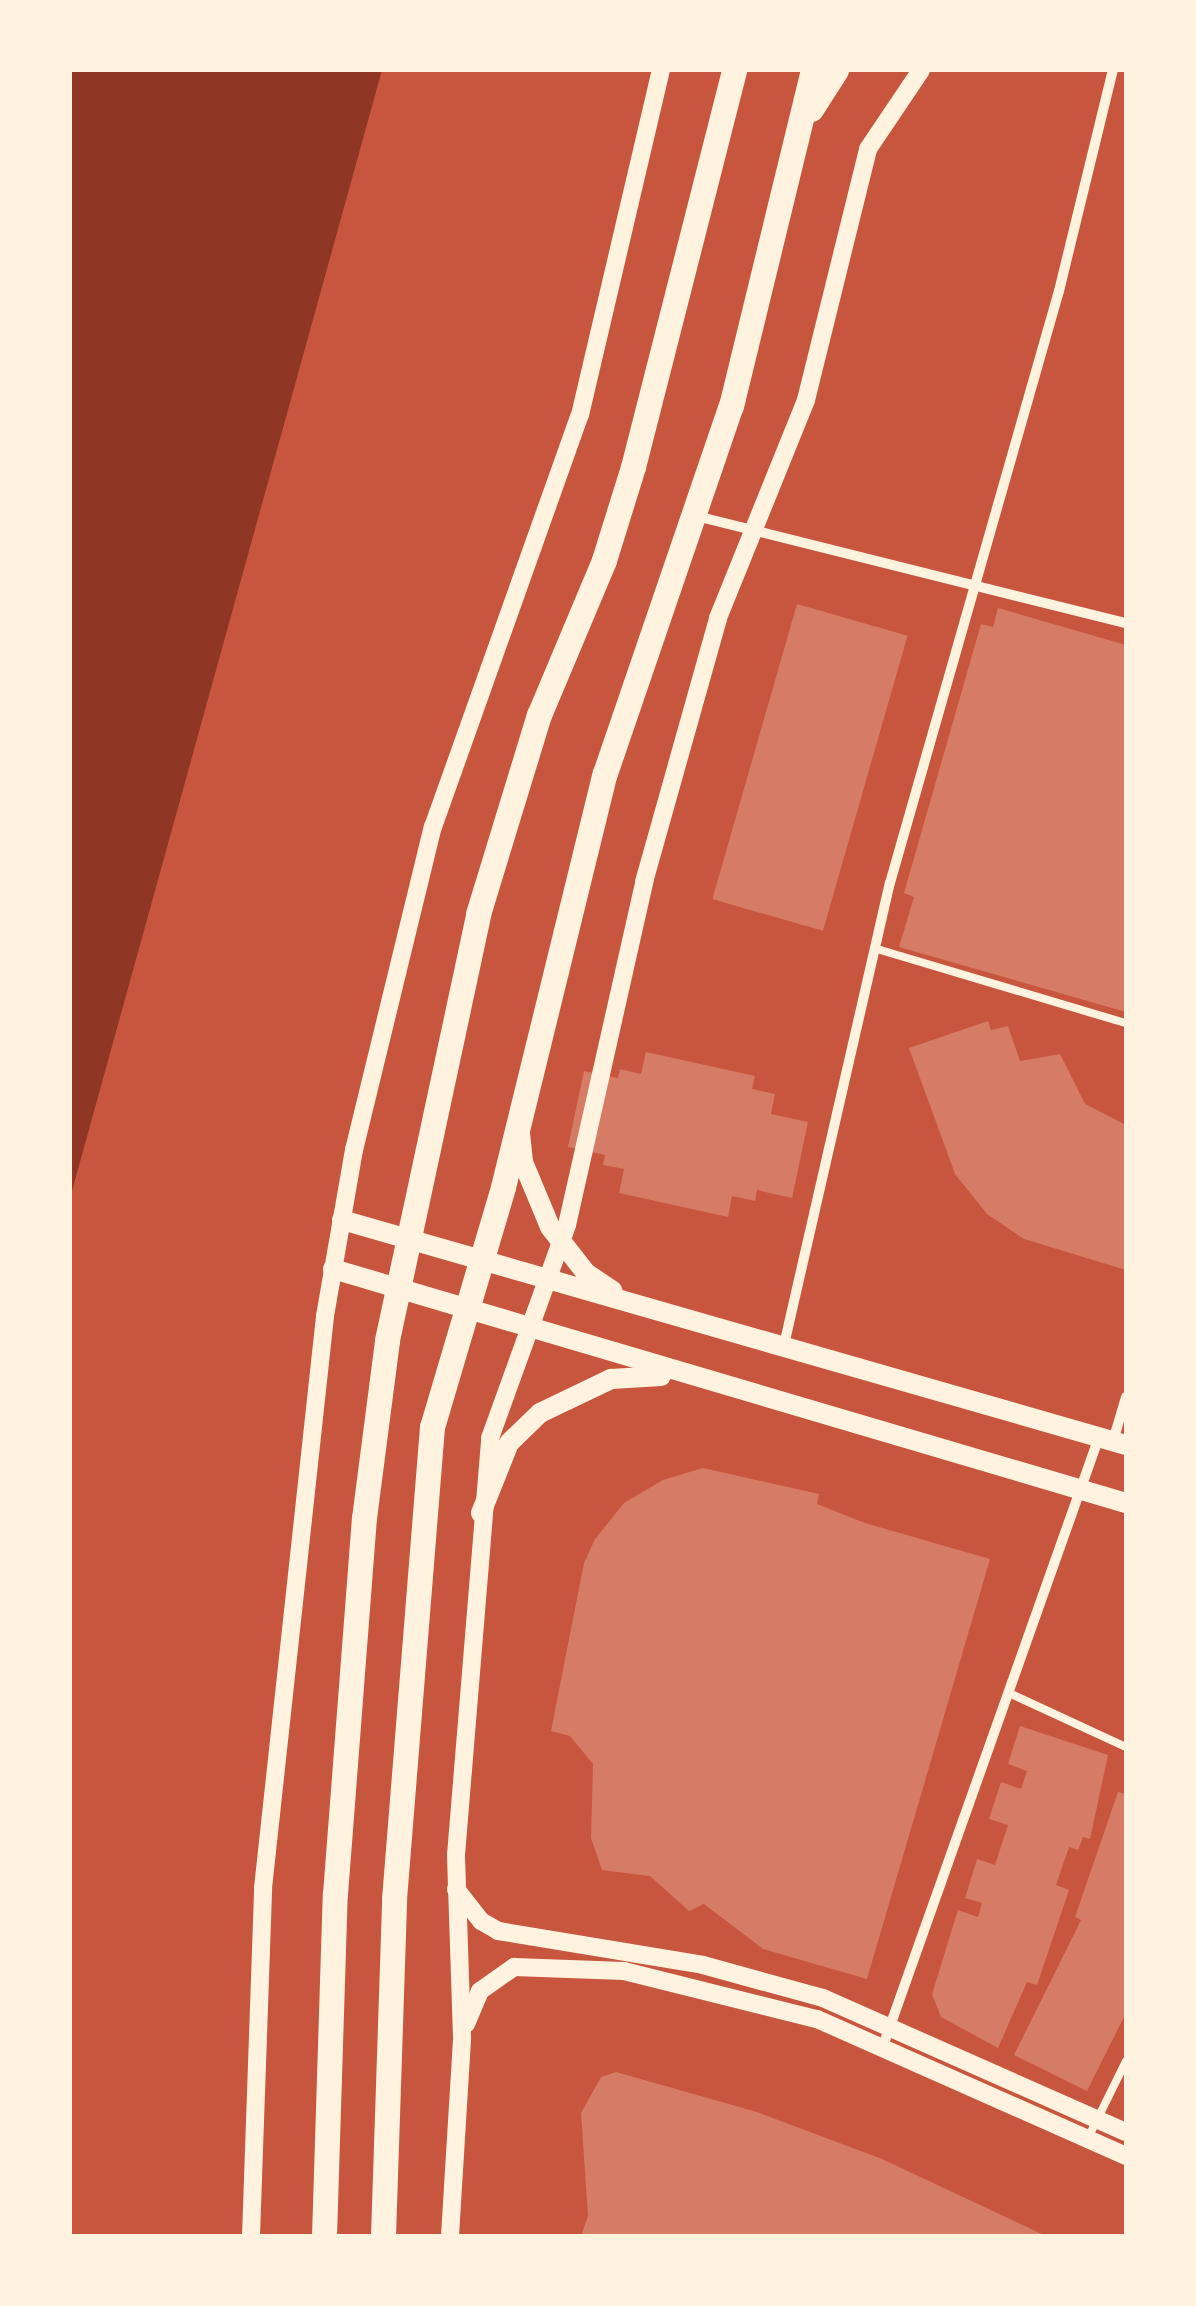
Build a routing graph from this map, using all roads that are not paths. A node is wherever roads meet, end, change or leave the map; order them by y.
1 (661, 70) edge
2 (734, 70) edge
3 (813, 70) edge
4 (836, 70) edge
5 (921, 70) edge
6 (1113, 70) edge
7 (796, 140) junction
8 (696, 516) junction
9 (754, 529) junction
10 (975, 585) junction
11 (1126, 623) edge
12 (877, 949) junction
13 (1126, 1023) edge
14 (518, 1118) junction
15 (342, 1220) junction
16 (407, 1240) junction
17 (561, 1244) junction
18 (480, 1262) junction
19 (333, 1269) junction
20 (547, 1282) junction
21 (397, 1288) junction
22 (642, 1305) junction
23 (464, 1308) junction
24 (528, 1328) junction
25 (784, 1345) junction
26 (692, 1378) junction
27 (1126, 1397) edge
28 (1113, 1441) edge
29 (1080, 1489) junction
30 (1126, 1502) edge
31 (480, 1513) junction
32 (1009, 1692) junction
33 (1126, 1747) edge
34 (456, 1888) junction
35 (891, 2025) junction
36 (462, 2038) junction
37 (883, 2046) junction
38 (1126, 2061) edge
39 (1098, 2119) junction
40 (1126, 2132) edge
41 (1088, 2138) junction
42 (1126, 2156) edge
43 (251, 2236) edge
44 (324, 2236) edge
45 (384, 2236) edge
46 (450, 2236) edge

1 - 15 street
2 - 16 main road
3 - 7 main road
4 - 7 main road
5 - 9 street
6 - 10 street
7 - 8 main road
8 - 9 street
8 - 14 main road
9 - 10 street
9 - 17 street
10 - 11 street
10 - 12 street
12 - 13 lane
12 - 25 street
14 - 17 main road
14 - 18 main road
15 - 16 main road
15 - 19 street
16 - 18 main road
16 - 21 main road
17 - 20 street
17 - 22 main road
18 - 20 main road
18 - 23 main road
19 - 21 main road
19 - 43 street
20 - 22 main road
20 - 24 street
21 - 23 main road
21 - 44 main road
22 - 25 main road
23 - 24 main road
23 - 45 main road
24 - 26 main road
24 - 31 street
25 - 28 main road
26 - 29 main road
26 - 31 main road
27 - 28 street
28 - 29 street
29 - 30 main road
29 - 32 street
31 - 34 street
32 - 33 lane
32 - 35 street
34 - 35 street
34 - 36 street
35 - 37 street
35 - 39 street
36 - 37 street
36 - 46 street
37 - 41 street
38 - 39 lane
39 - 40 street
39 - 41 lane
41 - 42 street

